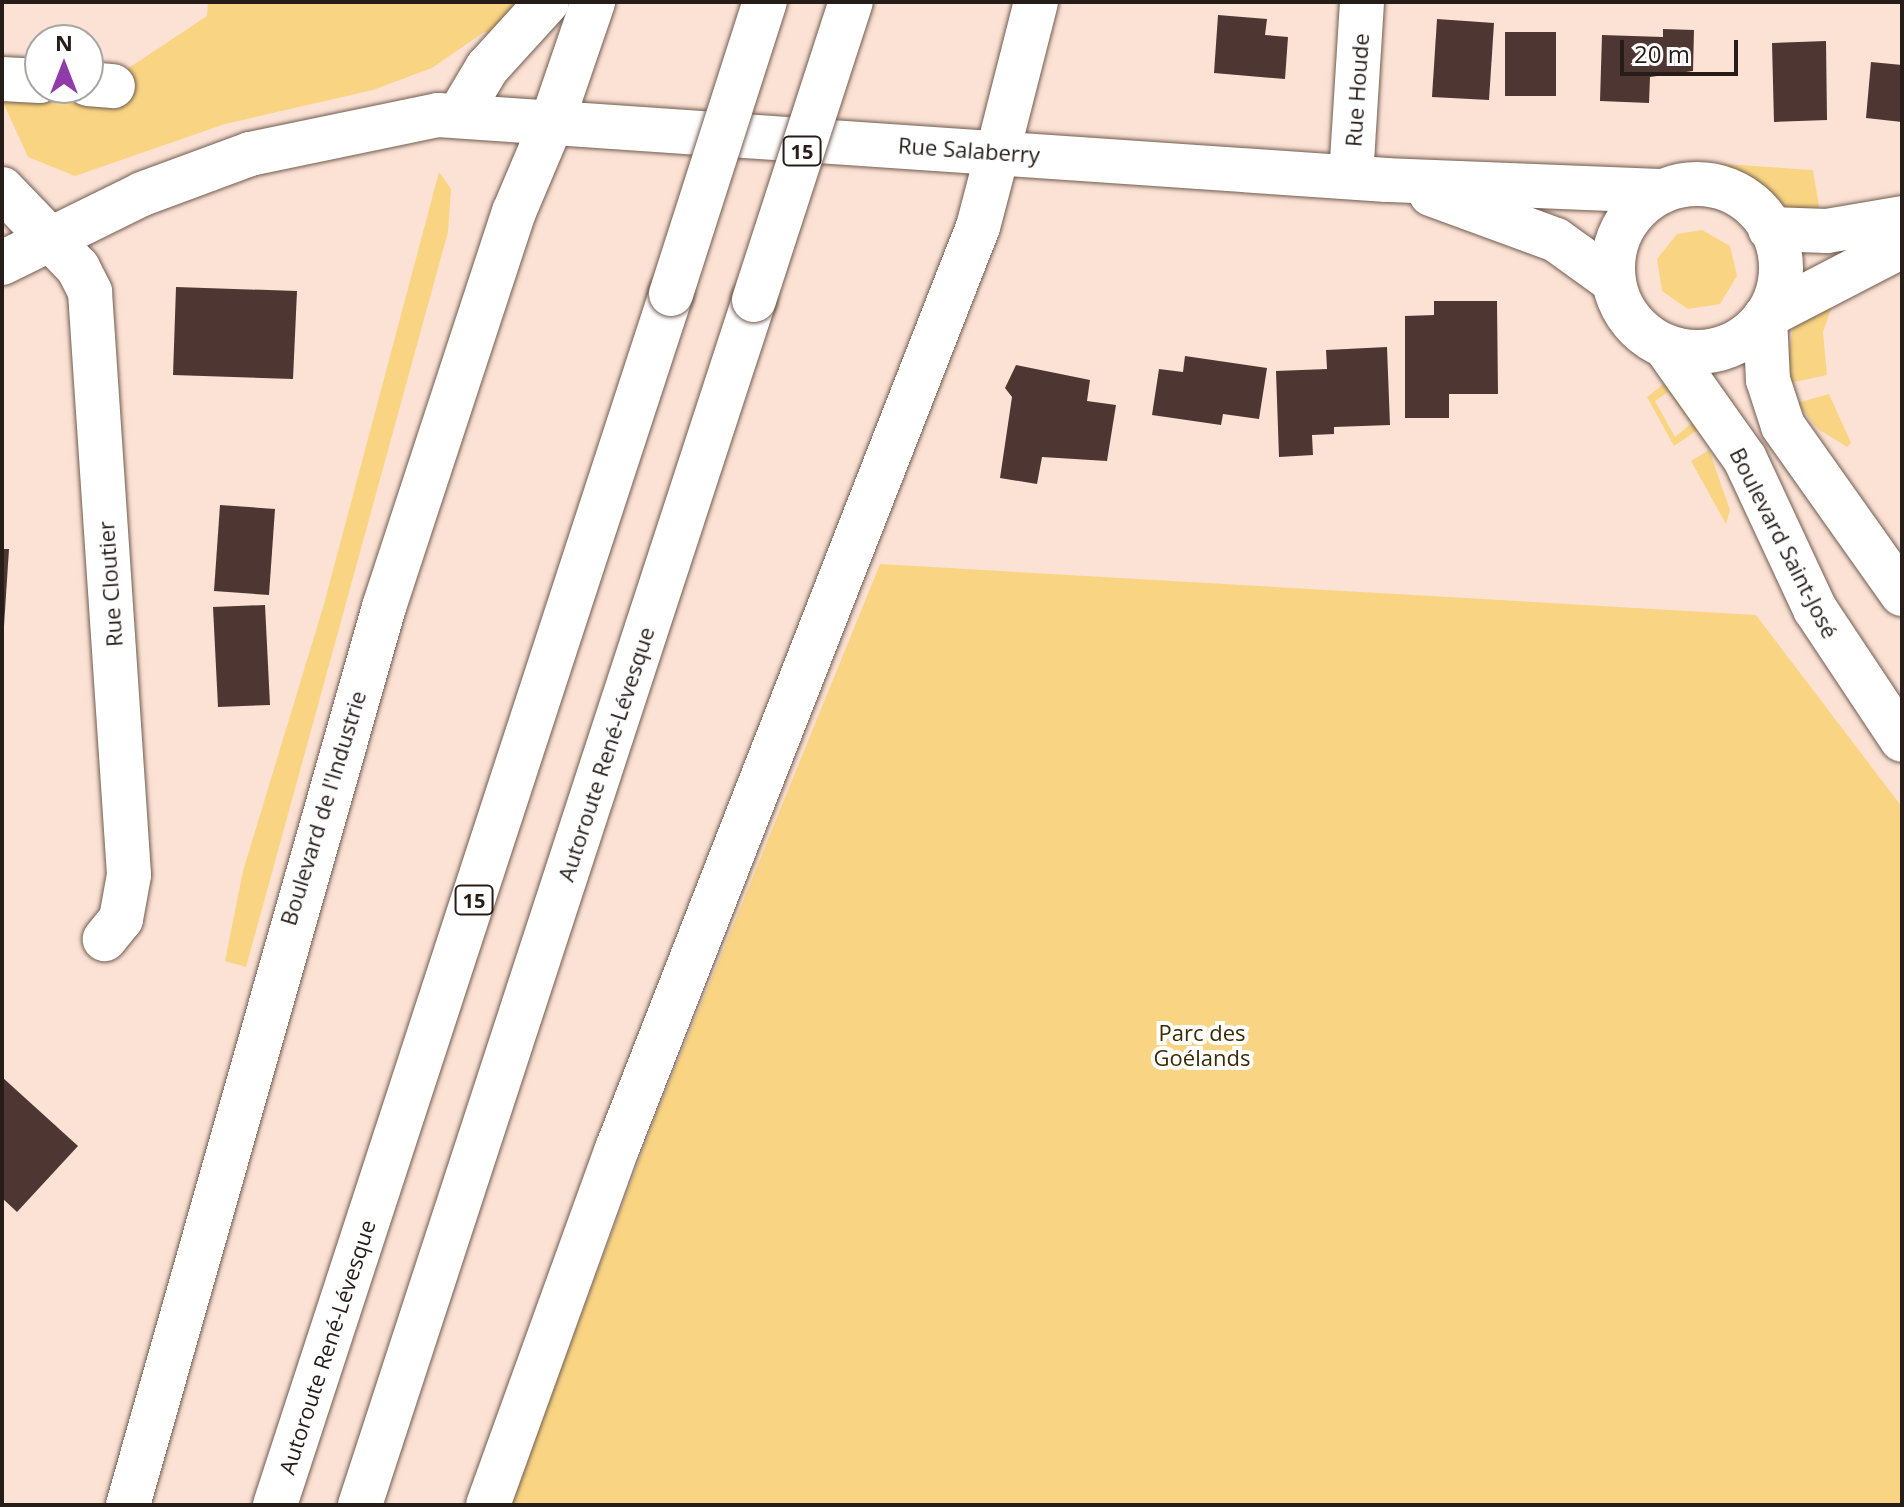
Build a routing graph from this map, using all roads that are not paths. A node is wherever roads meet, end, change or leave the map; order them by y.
1 (547, 2) edge
2 (593, 2) edge
3 (765, 2) edge
4 (851, 2) edge
5 (1036, 2) edge
6 (1362, 2) edge
7 (2, 79) edge
8 (24, 80) edge
9 (459, 115) junction
10 (552, 122) junction
11 (998, 151) junction
12 (1369, 179) junction
13 (2, 189) edge
14 (1663, 191) junction
15 (1902, 218) edge
16 (1770, 229) junction
17 (48, 238) junction
18 (1902, 246) edge
19 (2, 263) edge
20 (1613, 281) junction
21 (1765, 317) junction
22 (1665, 346) junction
23 (1902, 594) edge
24 (1902, 740) edge
25 (105, 939) dead end
26 (128, 1505) edge
27 (275, 1505) edge
28 (360, 1505) edge
29 (488, 1505) edge

1 - 9 main road
2 - 10 main road, Boulevard de l'Industrie
3 - 27 main road, Autoroute René-Lévesque / 15, bridge
4 - 28 main road, Autoroute René-Lévesque / 15, bridge
5 - 11 main road
6 - 12 main road, Rue Houde
7 - 8 main road
9 - 10 main road, Rue Salaberry
9 - 17 main road, Rue Salaberry
10 - 11 main road, Rue Salaberry
10 - 26 main road, Boulevard de l'Industrie
11 - 12 main road, Rue Salaberry
11 - 29 main road
12 - 14 main road, Rue Salaberry
12 - 20 main road, Rue Salaberry
13 - 17 main road
14 - 16 main road
14 - 20 main road
15 - 16 main road
16 - 21 main road
17 - 19 main road, Rue Salaberry
17 - 25 main road, Rue Cloutier
18 - 21 main road
20 - 22 main road
21 - 22 main road
21 - 23 main road
22 - 24 main road, Boulevard Saint-José

